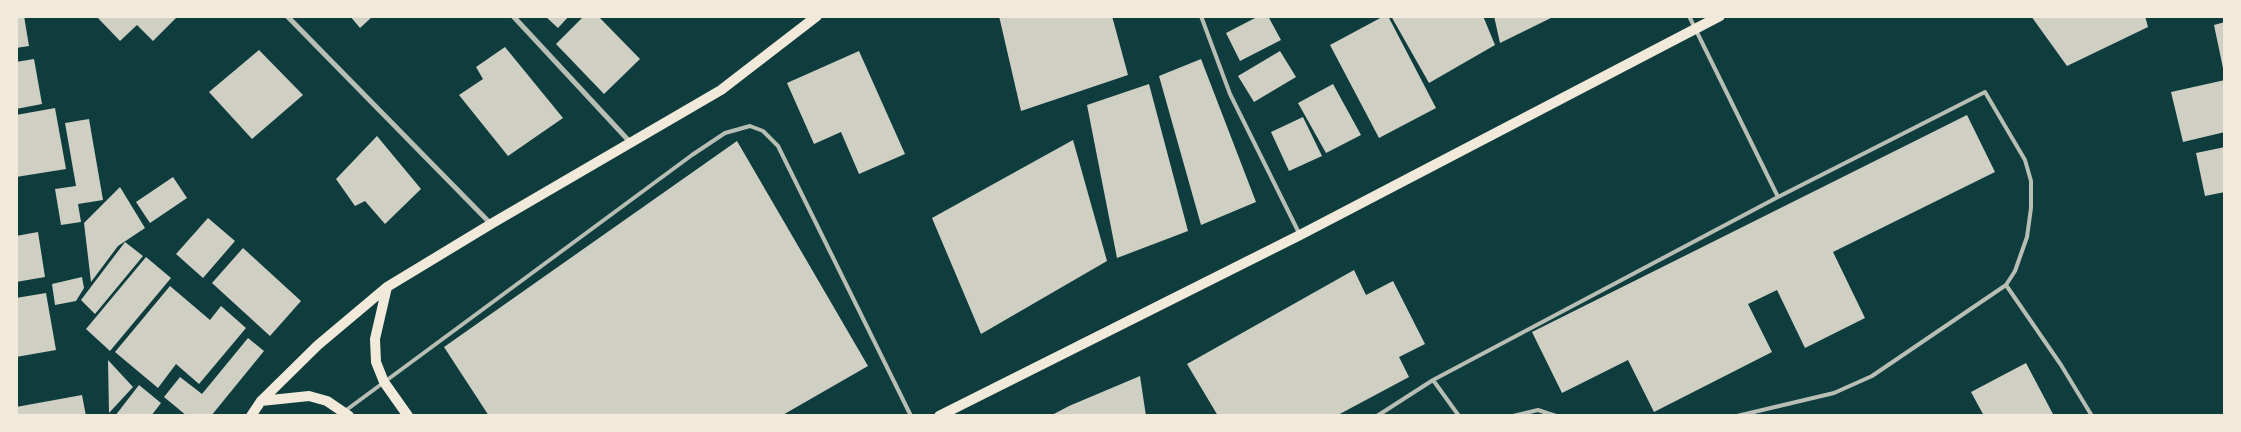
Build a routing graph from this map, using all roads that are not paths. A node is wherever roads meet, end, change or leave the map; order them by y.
1 (287, 16) edge
2 (512, 16) edge
3 (817, 16) edge
4 (1201, 16) edge
5 (1689, 16) edge
6 (1720, 16) edge
7 (1695, 29) junction
8 (630, 142) junction
9 (1778, 197) junction
10 (491, 224) junction
11 (1300, 234) junction
12 (2006, 285) junction
13 (387, 287) junction
14 (1433, 380) junction
15 (384, 382) junction
16 (261, 401) junction
17 (347, 414) edge
18 (251, 416) edge
19 (408, 416) edge
20 (911, 416) edge
21 (939, 416) edge
22 (1376, 416) edge
23 (1458, 416) edge
24 (1513, 416) edge
25 (1556, 416) edge
26 (1737, 416) edge
27 (2092, 416) edge

1 - 10 street
2 - 8 street
3 - 8 main road
4 - 11 lane
5 - 7 lane
6 - 7 main road
7 - 9 lane
7 - 11 main road
8 - 10 main road
9 - 12 lane
9 - 14 lane
10 - 13 main road
11 - 21 main road
12 - 26 lane
12 - 27 lane
13 - 15 main road
13 - 16 main road
14 - 22 lane
14 - 23 lane
15 - 17 lane
15 - 19 main road
15 - 20 lane
16 - 17 main road
16 - 18 main road
24 - 25 lane

